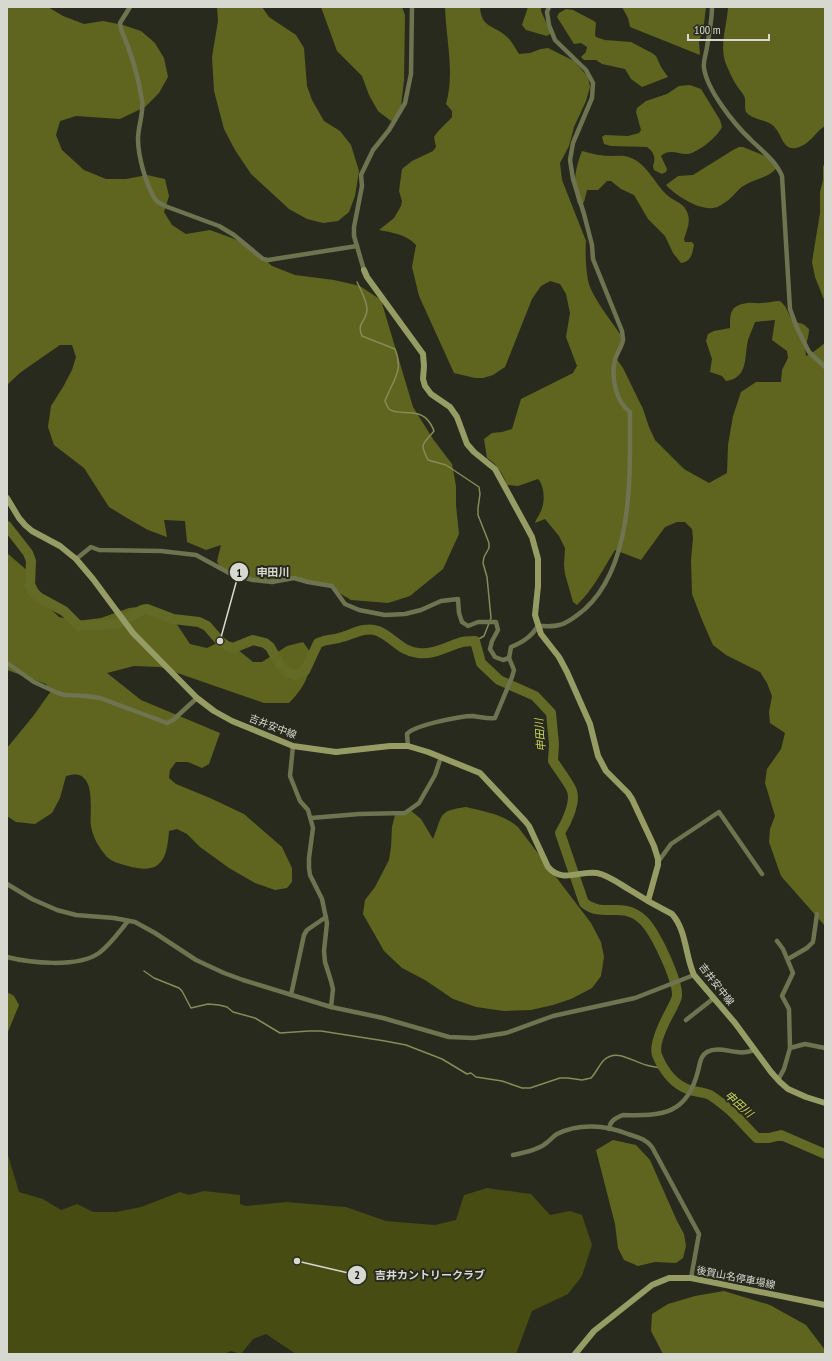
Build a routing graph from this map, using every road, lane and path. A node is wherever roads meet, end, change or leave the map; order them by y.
1 (130, 7) edge
2 (412, 7) edge
3 (549, 7) edge
4 (712, 7) edge
5 (357, 246) junction
6 (364, 270) joint
7 (825, 367) edge
8 (7, 498) edge
9 (76, 559) junction
10 (538, 626) junction
11 (509, 658) junction
12 (7, 663) edge
13 (197, 698) junction
14 (293, 746) junction
15 (408, 746) junction
16 (442, 757) junction
17 (310, 818) junction
18 (658, 862) junction
19 (762, 874) dead end
20 (7, 884) edge
21 (648, 901) junction
22 (817, 914) dead end
23 (326, 917) junction
24 (128, 921) junction
25 (777, 940) dead end
26 (7, 956) edge
27 (788, 959) junction
28 (694, 975) junction
29 (291, 995) junction
30 (714, 998) junction
31 (331, 1007) junction
32 (686, 1020) dead end
33 (790, 1048) junction
34 (825, 1048) edge
35 (755, 1050) junction
36 (778, 1080) junction
37 (825, 1103) edge
38 (609, 1129) junction
39 (513, 1155) dead end
40 (691, 1278) junction
41 (825, 1305) edge
42 (575, 1354) edge

1 - 5 street
2 - 5 street
3 - 10 street
4 - 7 street
5 - 6 street
6 - 10 main road
8 - 9 main road, 吉井安中線
9 - 11 street
9 - 13 main road, 吉井安中線
10 - 11 street
10 - 18 main road
11 - 15 street
12 - 13 street
13 - 14 main road, 吉井安中線
14 - 15 main road, 吉井安中線
14 - 17 street
15 - 16 main road, 吉井安中線
16 - 17 street
16 - 21 main road, 吉井安中線
17 - 23 street
18 - 19 street
18 - 21 main road
20 - 24 street
21 - 28 main road, 吉井安中線
22 - 27 street
23 - 29 street
23 - 31 street
24 - 26 street
24 - 29 street
25 - 27 street
27 - 33 street
28 - 30 main road, 吉井安中線
28 - 31 street
29 - 31 street
30 - 32 street
30 - 35 main road, 吉井安中線
33 - 34 street
33 - 36 street
35 - 36 main road, 吉井安中線
35 - 38 street
36 - 37 main road, 吉井安中線
38 - 39 street
38 - 40 street
40 - 41 main road, 後賀山名停車場線
40 - 42 main road, 後賀山名停車場線

